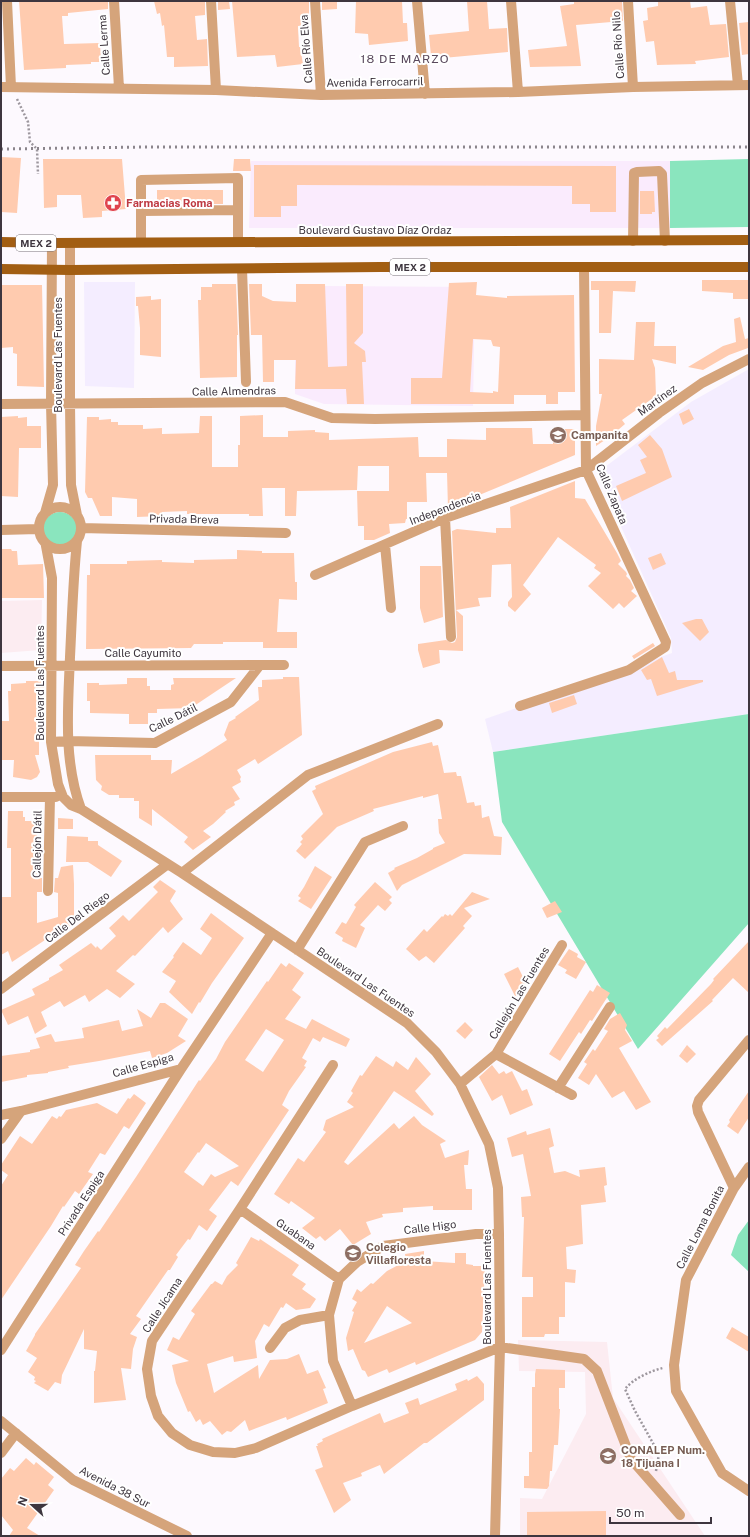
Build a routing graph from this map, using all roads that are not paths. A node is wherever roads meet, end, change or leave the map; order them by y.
1 (7, 1) edge
2 (114, 1) edge
3 (211, 1) edge
4 (315, 1) edge
5 (417, 1) edge
6 (511, 1) edge
7 (628, 1) edge
8 (730, 1) edge
9 (738, 85) junction
10 (749, 85) edge
11 (6, 87) edge
12 (633, 87) junction
13 (119, 88) junction
14 (216, 90) junction
15 (518, 92) junction
16 (425, 94) junction
17 (321, 95) junction
18 (238, 210) junction
19 (141, 211) junction
20 (749, 240) edge
21 (633, 241) junction
22 (665, 241) junction
23 (1, 242) edge
24 (141, 242) junction
25 (238, 242) junction
26 (52, 243) junction
27 (70, 243) junction
28 (584, 267) junction
29 (749, 267) edge
30 (242, 268) junction
31 (1, 269) edge
32 (51, 270) junction
33 (70, 270) junction
34 (749, 359) edge
35 (246, 382) dead end
36 (1, 404) edge
37 (51, 404) junction
38 (70, 404) junction
39 (585, 415) junction
40 (586, 470) junction
41 (45, 513) junction
42 (77, 515) junction
43 (445, 518) junction
44 (81, 528) junction
45 (38, 529) junction
46 (1, 530) edge
47 (286, 533) dead end
48 (77, 541) junction
49 (385, 545) junction
50 (46, 546) junction
51 (315, 575) dead end
52 (391, 608) dead end
53 (451, 637) dead end
54 (52, 665) junction
55 (70, 665) junction
56 (260, 665) junction
57 (284, 665) dead end
58 (1, 666) edge
59 (520, 706) dead end
60 (438, 724) dead end
61 (68, 741) junction
62 (51, 742) junction
63 (76, 796) junction
64 (1, 797) edge
65 (50, 797) junction
66 (63, 797) junction
67 (81, 809) junction
68 (403, 826) dead end
69 (168, 864) junction
70 (182, 873) junction
71 (48, 891) dead end
72 (272, 933) junction
73 (562, 945) dead end
74 (297, 950) junction
75 (1, 989) edge
76 (610, 1007) dead end
77 (749, 1040) edge
78 (496, 1054) junction
79 (333, 1064) dead end
80 (181, 1069) junction
81 (460, 1084) junction
82 (558, 1088) junction
83 (572, 1095) dead end
84 (21, 1111) junction
85 (1, 1115) edge
86 (1, 1139) edge
87 (749, 1167) edge
88 (734, 1188) junction
89 (240, 1210) junction
90 (500, 1234) junction
91 (339, 1279) junction
92 (329, 1314) junction
93 (500, 1347) junction
94 (270, 1348) dead end
95 (1, 1350) edge
96 (352, 1406) junction
97 (1, 1421) edge
98 (16, 1433) junction
99 (1, 1453) edge
100 (749, 1491) edge
101 (680, 1516) dead end
102 (186, 1536) edge
103 (495, 1536) edge

1 - 11 street
2 - 13 street, Calle Lerma
3 - 14 street
4 - 17 street, Calle Río Elva
5 - 16 street
6 - 15 street
7 - 12 street, Calle Río Nilo
8 - 9 street
9 - 10 street, Avenida Ferrocarril
9 - 12 street, Avenida Ferrocarril
11 - 13 street, Avenida Ferrocarril
12 - 15 street, Avenida Ferrocarril
13 - 14 street, Avenida Ferrocarril
14 - 17 street, Avenida Ferrocarril
15 - 16 street, Avenida Ferrocarril
16 - 17 street, Avenida Ferrocarril
18 - 19 street
18 - 19 street
18 - 25 street
19 - 24 street
20 - 22 main road, Boulevard Gustavo Díaz Ordaz / MEX 2
21 - 22 main road, Boulevard Gustavo Díaz Ordaz / MEX 2
21 - 22 street
21 - 25 main road, Boulevard Gustavo Díaz Ordaz / MEX 2
23 - 26 main road, Boulevard Gustavo Díaz Ordaz / MEX 2
24 - 25 main road, Boulevard Gustavo Díaz Ordaz / MEX 2
24 - 27 main road, Boulevard Gustavo Díaz Ordaz / MEX 2
26 - 27 main road, Boulevard Gustavo Díaz Ordaz / MEX 2
26 - 32 street, Boulevard Las Fuentes
27 - 33 street, Boulevard Las Fuentes
28 - 29 main road, MEX 2
28 - 30 main road, MEX 2
28 - 39 street, Calle Zapata
30 - 33 main road, MEX 2
30 - 35 street
31 - 32 main road, MEX 2
32 - 33 main road, MEX 2
32 - 37 street, Boulevard Las Fuentes
33 - 38 street, Boulevard Las Fuentes
34 - 40 street, Martínez
36 - 37 street, Calle Almendras
37 - 38 street, Calle Almendras
37 - 41 street, Boulevard Las Fuentes
38 - 39 street, Calle Almendras
38 - 42 street, Boulevard Las Fuentes
39 - 40 street, Calle Zapata
40 - 43 street, Independencia
40 - 59 street, Calle Zapata
41 - 42 street
41 - 45 street
42 - 44 street
43 - 49 street, Independencia
43 - 53 street
44 - 47 street, Privada Breva
44 - 48 street
45 - 46 street
45 - 50 street
48 - 50 street
48 - 55 street
49 - 51 street, Independencia
49 - 52 street
50 - 54 street, Boulevard Las Fuentes
54 - 55 street, Calle Cayumito
54 - 58 street, Calle Cayumito
54 - 62 street, Boulevard Las Fuentes
55 - 56 street, Calle Cayumito
55 - 61 street
56 - 57 street, Calle Cayumito
56 - 61 street, Calle Dátil
60 - 70 street
61 - 62 street, Calle Dátil
61 - 63 street
62 - 66 street, Boulevard Las Fuentes
63 - 66 street
63 - 67 street
64 - 65 street
65 - 66 street
65 - 71 street, Callejón Dátil
66 - 67 street, Boulevard Las Fuentes
67 - 69 street, Boulevard Las Fuentes
68 - 74 street
69 - 70 street, Boulevard Las Fuentes
69 - 75 street, Calle Del Riego
70 - 72 street, Boulevard Las Fuentes
72 - 74 street, Boulevard Las Fuentes
72 - 80 street, Calle Espiga
73 - 78 street, Callejón Las Fuentes
74 - 81 street, Boulevard Las Fuentes
76 - 82 street
77 - 88 street
78 - 81 street, Callejón Las Fuentes
78 - 82 street, Callejón Las Fuentes
79 - 89 street, Calle Jícama
80 - 84 street, Calle Espiga
80 - 95 street, Privada Espiga
81 - 90 street, Boulevard Las Fuentes
82 - 83 street, Callejón Las Fuentes
84 - 85 street, Calle Espiga
84 - 86 street
87 - 88 street, Calle Loma Bonita
88 - 100 street, Calle Loma Bonita
89 - 91 street, Guabana
89 - 96 street, Calle Jícama
90 - 91 street, Calle Higo
90 - 93 street, Boulevard Las Fuentes
91 - 92 street
92 - 94 street
92 - 96 street
93 - 96 street, Calle Jícama
93 - 101 street
93 - 103 street, Boulevard Las Fuentes
97 - 98 street, Avenida 38 Sur
98 - 99 street
98 - 102 street, Avenida 38 Sur

